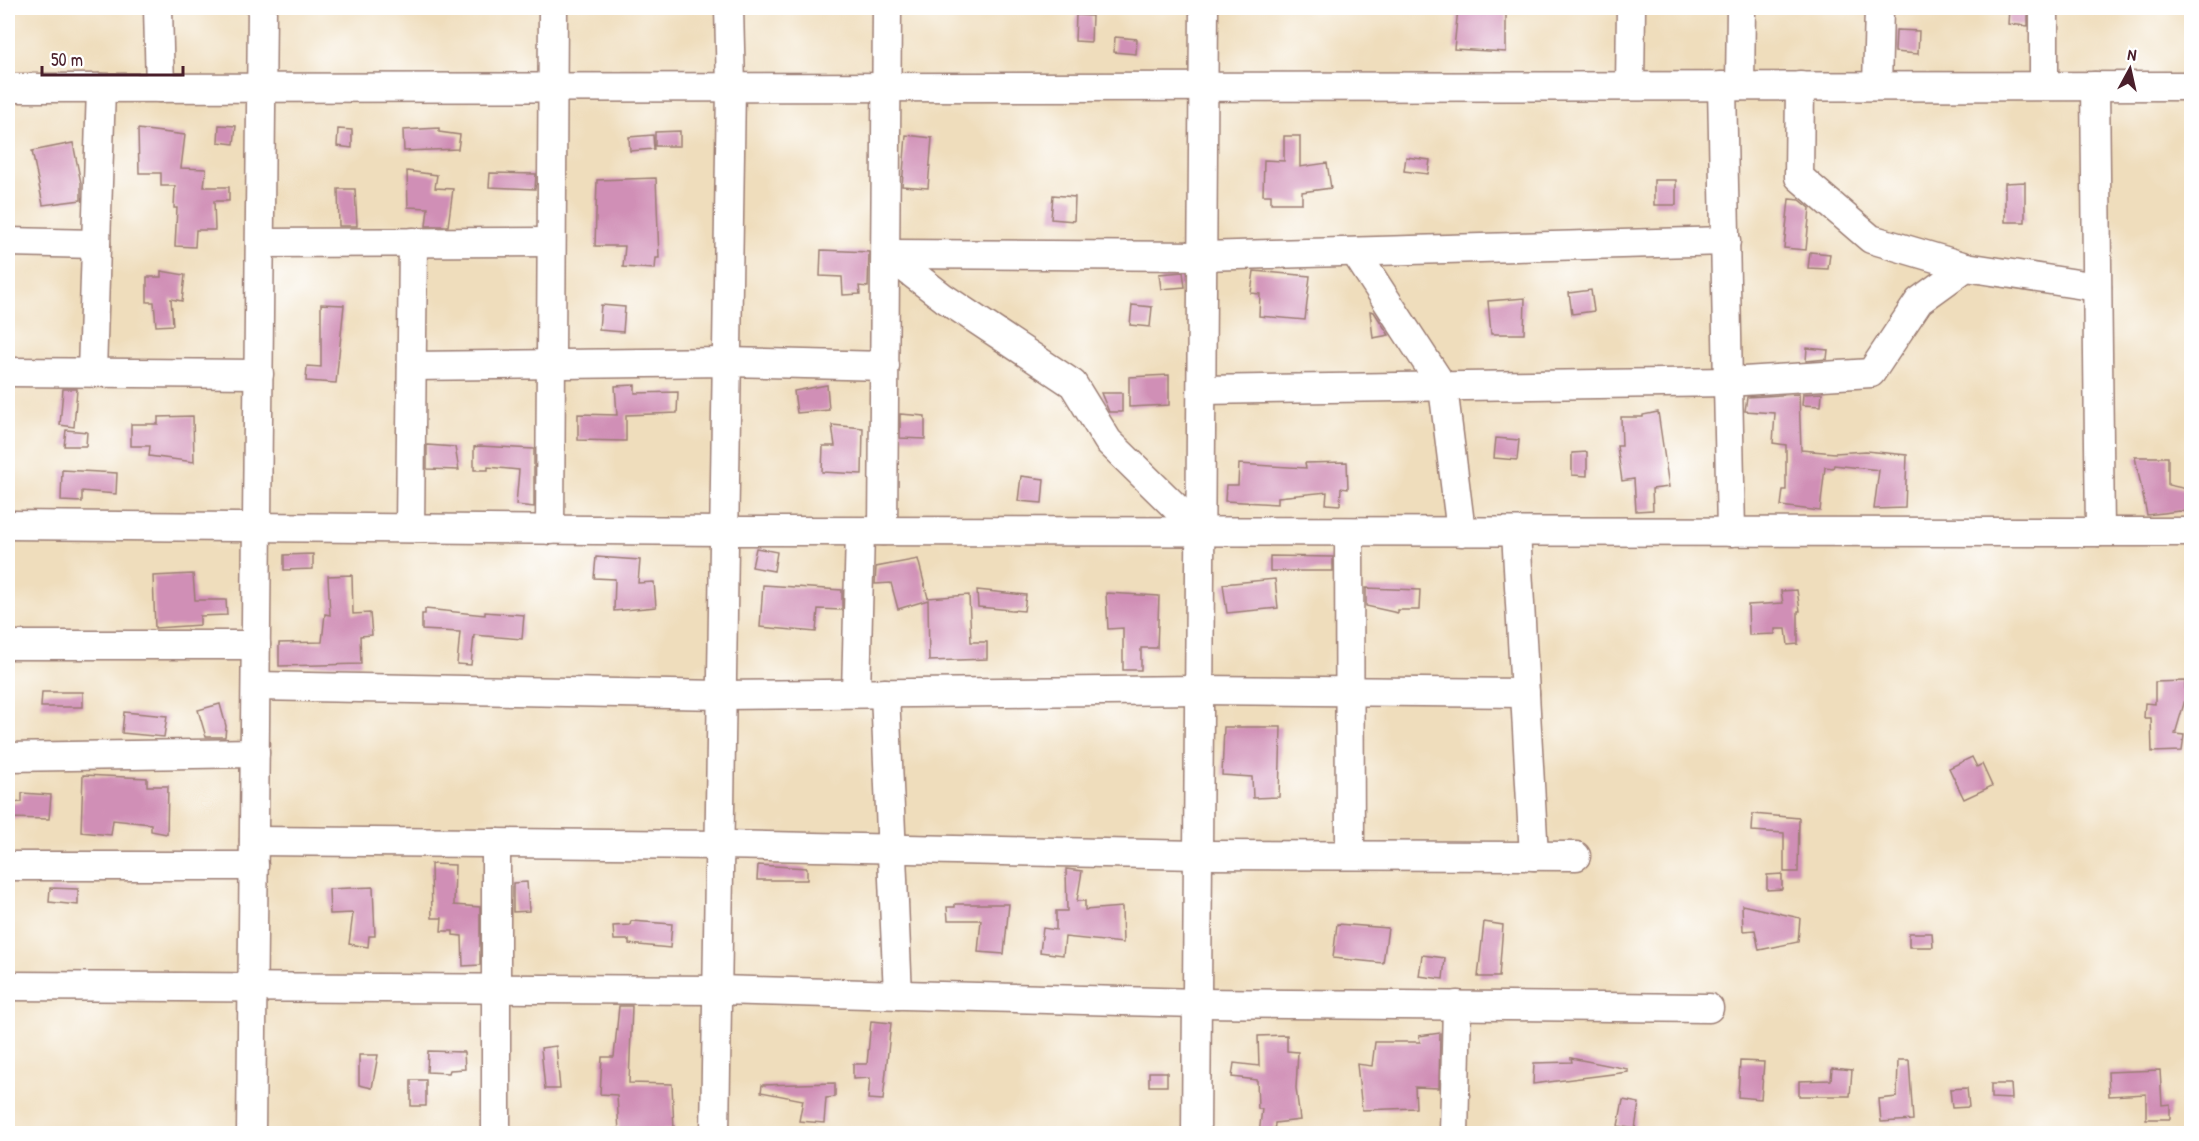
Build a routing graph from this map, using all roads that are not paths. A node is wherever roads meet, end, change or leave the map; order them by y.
1 (158, 8) edge
2 (261, 8) edge
3 (553, 8) edge
4 (729, 8) edge
5 (887, 8) edge
6 (1204, 8) edge
7 (1631, 8) edge
8 (1741, 8) edge
9 (1879, 8) edge
10 (2043, 8) edge
11 (1630, 86) junction
12 (1731, 86) junction
13 (1800, 86) junction
14 (1877, 86) junction
15 (2044, 86) junction
16 (2095, 86) junction
17 (2192, 86) edge
18 (551, 87) junction
19 (731, 87) junction
20 (889, 87) junction
21 (1204, 87) junction
22 (8, 88) edge
23 (101, 88) junction
24 (160, 88) junction
25 (261, 88) junction
26 (1726, 241) junction
27 (8, 242) edge
28 (551, 242) junction
29 (260, 243) junction
30 (413, 243) junction
31 (96, 244) junction
32 (1354, 252) junction
33 (887, 254) junction
34 (1203, 256) junction
35 (1966, 267) junction
36 (2097, 287) junction
37 (727, 362) junction
38 (550, 364) junction
39 (412, 366) junction
40 (885, 366) junction
41 (8, 372) edge
42 (92, 372) junction
43 (259, 374) junction
44 (1728, 382) junction
45 (1443, 387) junction
46 (1202, 390) junction
47 (8, 525) edge
48 (257, 527) junction
49 (410, 528) junction
50 (550, 530) junction
51 (724, 531) junction
52 (872, 531) junction
53 (1201, 532) junction
54 (1349, 532) junction
55 (1461, 532) junction
56 (1516, 532) junction
57 (1731, 532) junction
58 (2100, 532) junction
59 (2192, 532) edge
60 (8, 645) edge
61 (256, 645) junction
62 (255, 686) junction
63 (1200, 690) junction
64 (1350, 691) junction
65 (856, 693) junction
66 (885, 693) junction
67 (1525, 693) junction
68 (722, 694) junction
69 (255, 753) junction
70 (8, 757) edge
71 (496, 843) junction
72 (720, 845) junction
73 (891, 848) junction
74 (254, 854) junction
75 (1198, 855) junction
76 (1350, 855) junction
77 (1534, 856) junction
78 (1576, 856) dead end
79 (8, 866) edge
80 (8, 986) edge
81 (253, 987) junction
82 (496, 989) junction
83 (718, 990) junction
84 (898, 995) junction
85 (1197, 1003) junction
86 (1457, 1005) junction
87 (1709, 1008) dead end
88 (251, 1134) edge
89 (496, 1134) edge
90 (716, 1134) edge
91 (1196, 1134) edge
92 (1454, 1134) edge

1 - 24 street
2 - 25 street
3 - 18 street
4 - 19 street
5 - 20 street
6 - 21 street
7 - 11 street
8 - 12 street
9 - 14 street
10 - 15 street
11 - 12 street
11 - 21 street
12 - 13 street
12 - 26 street
13 - 14 street
13 - 35 street
14 - 15 street
15 - 16 street
16 - 17 street
16 - 36 street
18 - 19 street
18 - 25 street
18 - 28 street
19 - 20 street
19 - 37 street
20 - 21 street
20 - 33 street
21 - 34 street
22 - 23 street
23 - 24 street
23 - 31 street
24 - 25 street
25 - 29 street
26 - 32 street
26 - 44 street
27 - 31 street
28 - 30 street
28 - 38 street
29 - 30 street
29 - 43 street
30 - 39 street
31 - 42 street
32 - 34 street
32 - 45 street
33 - 34 street
33 - 40 street
33 - 53 street
34 - 46 street
35 - 36 street
35 - 44 street
36 - 58 street
37 - 38 street
37 - 40 street
37 - 51 street
38 - 39 street
38 - 50 street
39 - 49 street
40 - 52 street
41 - 42 street
42 - 43 street
43 - 48 street
44 - 45 street
44 - 57 street
45 - 46 street
45 - 55 street
46 - 53 street
47 - 48 street
48 - 49 street
48 - 61 street
49 - 50 street
50 - 51 street
51 - 52 street
51 - 68 street
52 - 53 street
52 - 65 street
53 - 54 street
53 - 63 street
54 - 55 street
54 - 64 street
55 - 56 street
56 - 57 street
56 - 67 street
57 - 58 street
58 - 59 street
60 - 61 street
61 - 62 street
62 - 68 street
62 - 69 street
63 - 64 street
63 - 66 street
63 - 75 street
64 - 67 street
64 - 76 street
65 - 66 street
65 - 68 street
66 - 73 street
67 - 77 street
68 - 72 street
69 - 70 street
69 - 74 street
71 - 72 street
71 - 74 street
71 - 82 street
72 - 73 street
72 - 83 street
73 - 75 street
73 - 84 street
74 - 79 street
74 - 81 street
75 - 76 street
75 - 85 street
76 - 77 street
77 - 78 street
80 - 81 street
81 - 82 street
81 - 88 street
82 - 83 street
82 - 89 street
83 - 84 street
83 - 90 street
84 - 85 street
85 - 86 street
85 - 91 street
86 - 87 street
86 - 92 street

